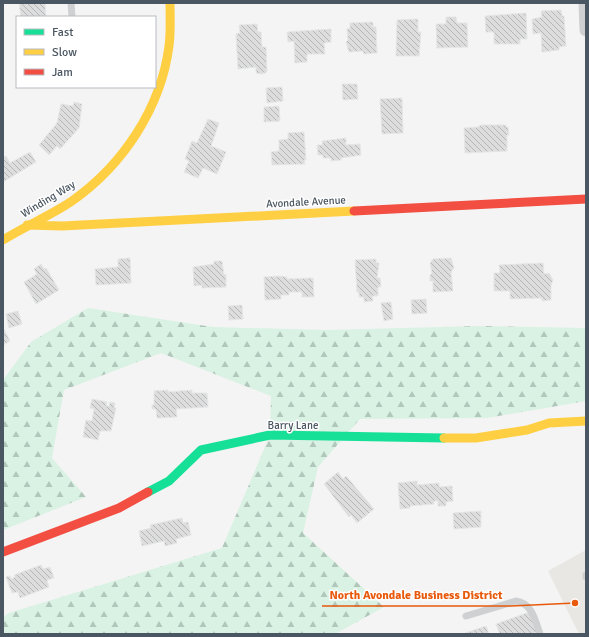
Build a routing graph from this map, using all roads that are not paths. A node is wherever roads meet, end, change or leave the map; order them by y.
1 (71, 3) edge
2 (170, 3) edge
3 (585, 3) edge
4 (72, 16) edge
5 (586, 30) edge
6 (586, 199) edge
7 (27, 225) junction
8 (3, 240) edge
9 (586, 420) edge
10 (3, 552) edge
11 (466, 616) dead end
12 (540, 634) edge

1 - 4 lane
2 - 7 street, Winding Way
3 - 5 street
6 - 7 street, Avondale Avenue
7 - 8 street, Winding Way
9 - 10 street, Barry Lane
11 - 12 lane

